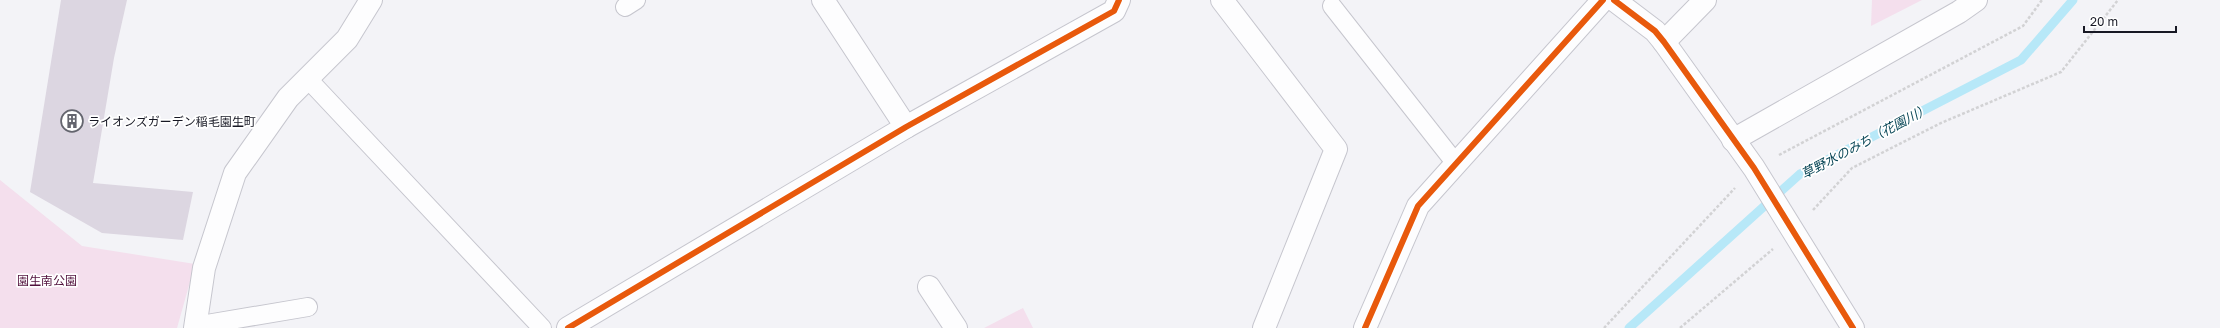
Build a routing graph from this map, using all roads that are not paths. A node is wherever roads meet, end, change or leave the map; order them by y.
1 (371, 0) edge
2 (823, 0) edge
3 (1119, 0) edge
4 (1222, 0) edge
5 (1603, 0) edge
6 (1614, 0) edge
7 (1705, 0) edge
8 (1976, 0) edge
9 (1332, 6) dead end
10 (1664, 42) junction
11 (307, 78) junction
12 (906, 126) junction
13 (1733, 140) junction
14 (1457, 164) junction
15 (929, 287) dead end
16 (308, 306) dead end
17 (195, 327) edge
18 (542, 328) edge
19 (568, 328) edge
20 (956, 328) edge
21 (1264, 328) edge
22 (1365, 328) edge
23 (1853, 328) edge

1 - 11 street
2 - 12 street
3 - 12 street
4 - 21 street
5 - 14 street
6 - 10 street
7 - 10 street
8 - 13 street
9 - 14 lane
10 - 13 street
11 - 17 street
11 - 18 lane
12 - 19 street
13 - 23 street
14 - 22 street
15 - 20 street
16 - 17 lane

